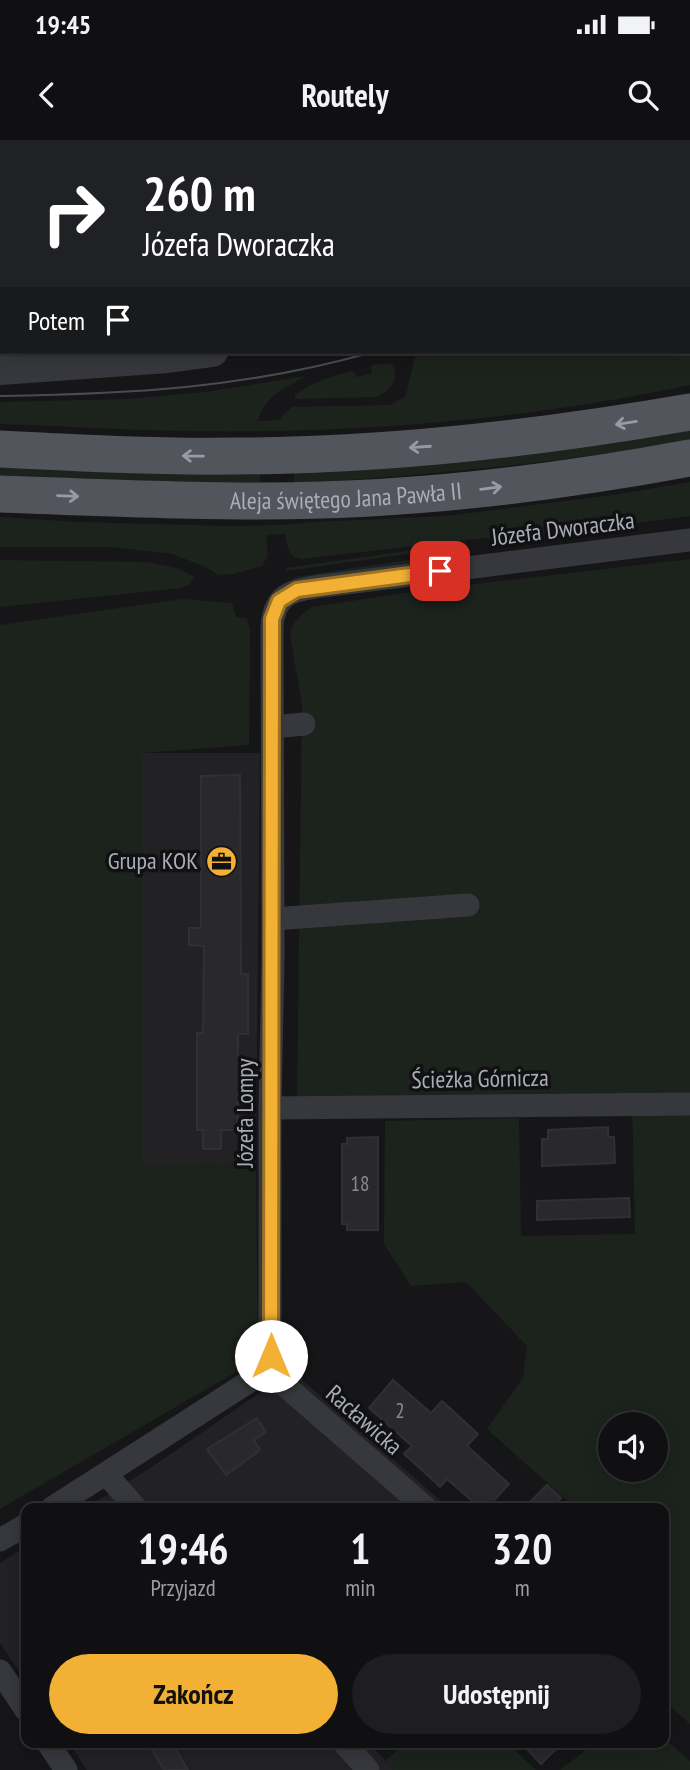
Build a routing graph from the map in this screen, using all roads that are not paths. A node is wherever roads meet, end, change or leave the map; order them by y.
1 (198, 354) edge
2 (0, 370) edge
3 (690, 412) edge
4 (0, 449) edge
5 (690, 458) edge
6 (0, 494) edge
7 (690, 540) edge
8 (279, 601) joint
9 (304, 724) dead end
10 (273, 727) junction
11 (468, 905) dead end
12 (272, 919) junction
13 (690, 1104) edge
14 (270, 1108) junction
15 (267, 1370) junction
16 (107, 1475) junction
17 (60, 1503) edge
18 (132, 1503) edge
19 (420, 1503) edge
20 (21, 1528) edge
21 (0, 1540) edge
22 (0, 1671) edge
23 (21, 1702) edge
24 (51, 1748) edge
25 (348, 1748) edge
26 (66, 1770) edge
27 (368, 1770) edge

1 - 2 street
3 -> 4 main road, Aleja świętego Jana Pawła II
6 -> 5 main road, Aleja świętego Jana Pawła II
7 - 8 street, Józefa Dworaczka
8 - 10 street, Józefa Lompy
9 - 10 street
10 - 12 street, Józefa Lompy
11 - 12 street
12 - 14 street, Józefa Lompy
13 - 14 street, Ścieżka Górnicza
14 - 15 street, Józefa Lompy
15 - 16 street
15 - 19 street, Racławicka
16 - 17 street
16 - 18 street
20 - 21 street
22 - 23 street
24 - 26 street
25 - 27 street

